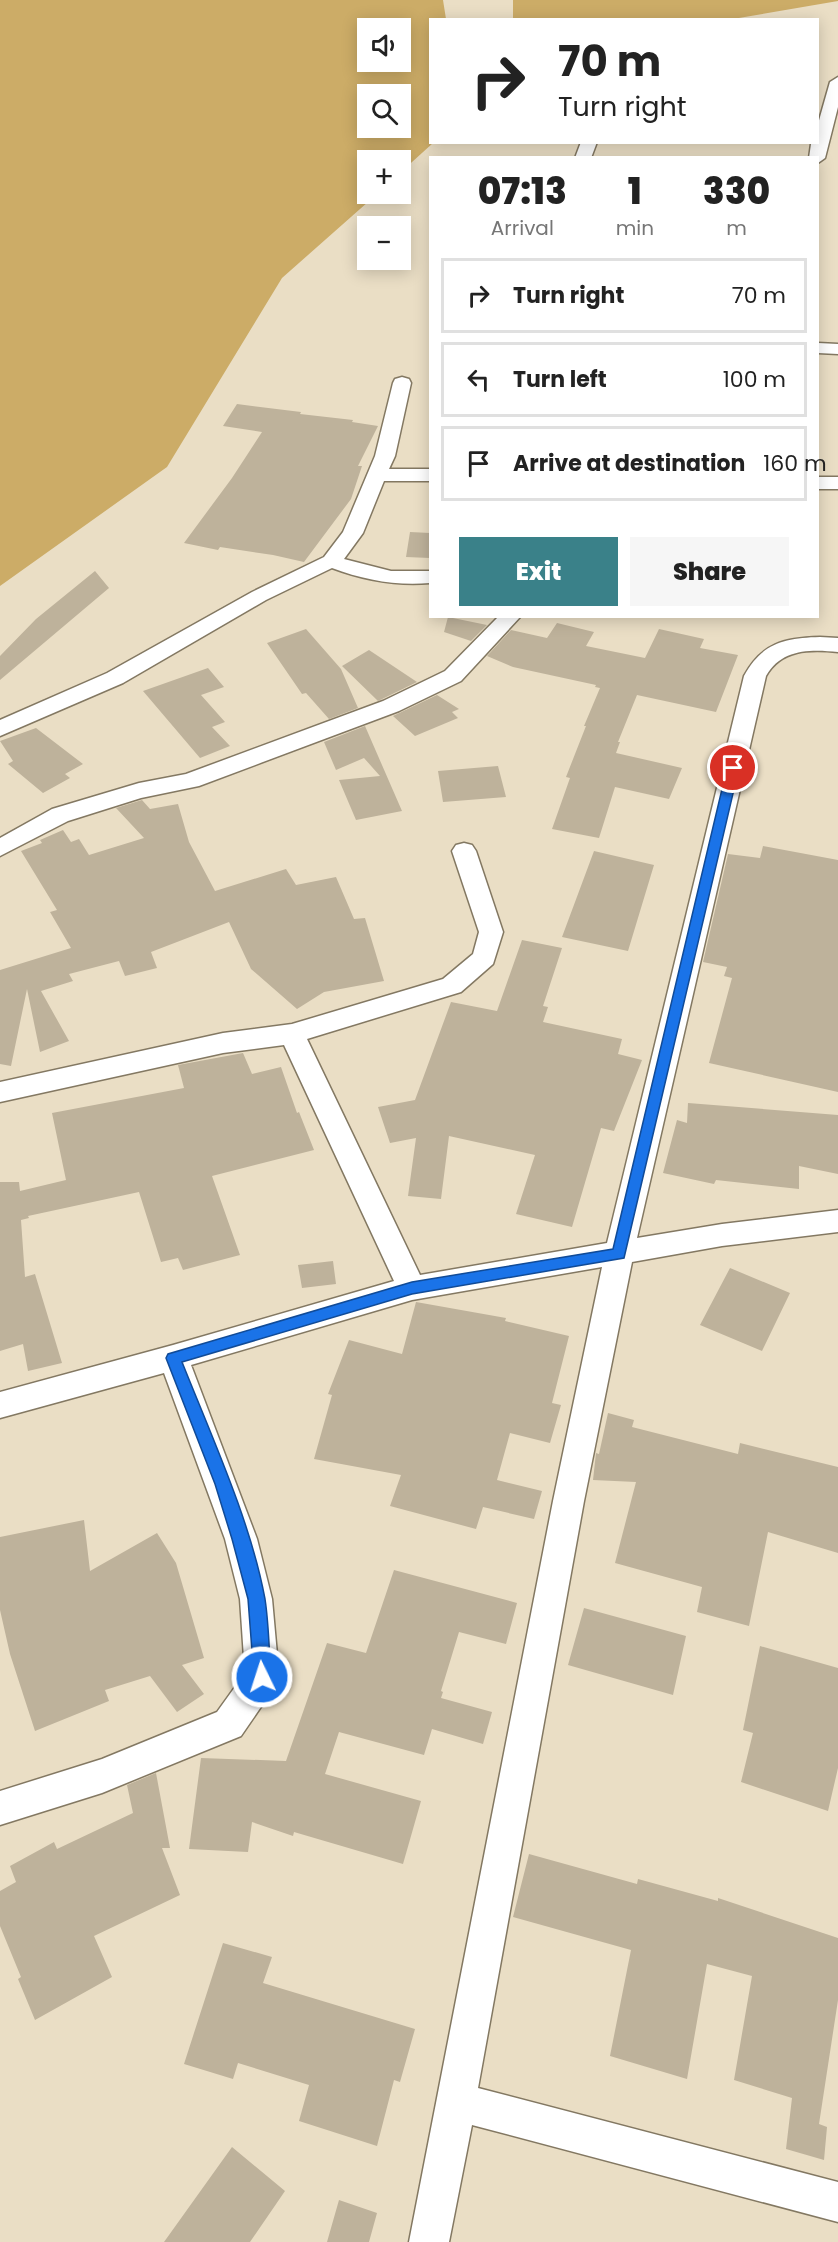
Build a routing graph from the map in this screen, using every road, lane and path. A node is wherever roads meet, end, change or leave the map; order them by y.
1 (838, 82) edge
2 (819, 144) edge
3 (819, 348) edge
4 (838, 349) edge
5 (402, 383) dead end
6 (376, 475) junction
7 (429, 475) edge
8 (819, 483) edge
9 (838, 483) edge
10 (331, 561) junction
11 (429, 577) edge
12 (509, 618) edge
13 (838, 645) edge
14 (0, 729) edge
15 (0, 848) edge
16 (464, 851) dead end
17 (292, 1034) junction
18 (0, 1092) edge
19 (838, 1221) edge
20 (619, 1254) junction
21 (412, 1288) junction
22 (173, 1358) junction
23 (0, 1406) edge
24 (0, 1808) edge
25 (457, 2102) junction
26 (838, 2202) edge
27 (429, 2242) edge

1 - 2 street
3 - 4 street
5 - 6 street
6 - 7 street
6 - 10 street
8 - 9 street
10 - 11 street
10 - 14 street
12 - 15 street
13 - 20 street
16 - 17 street
17 - 18 street
17 - 21 street
19 - 20 street
20 - 21 street
20 - 25 street
21 - 22 street
22 - 23 street
22 - 24 street
25 - 26 street
25 - 27 street

